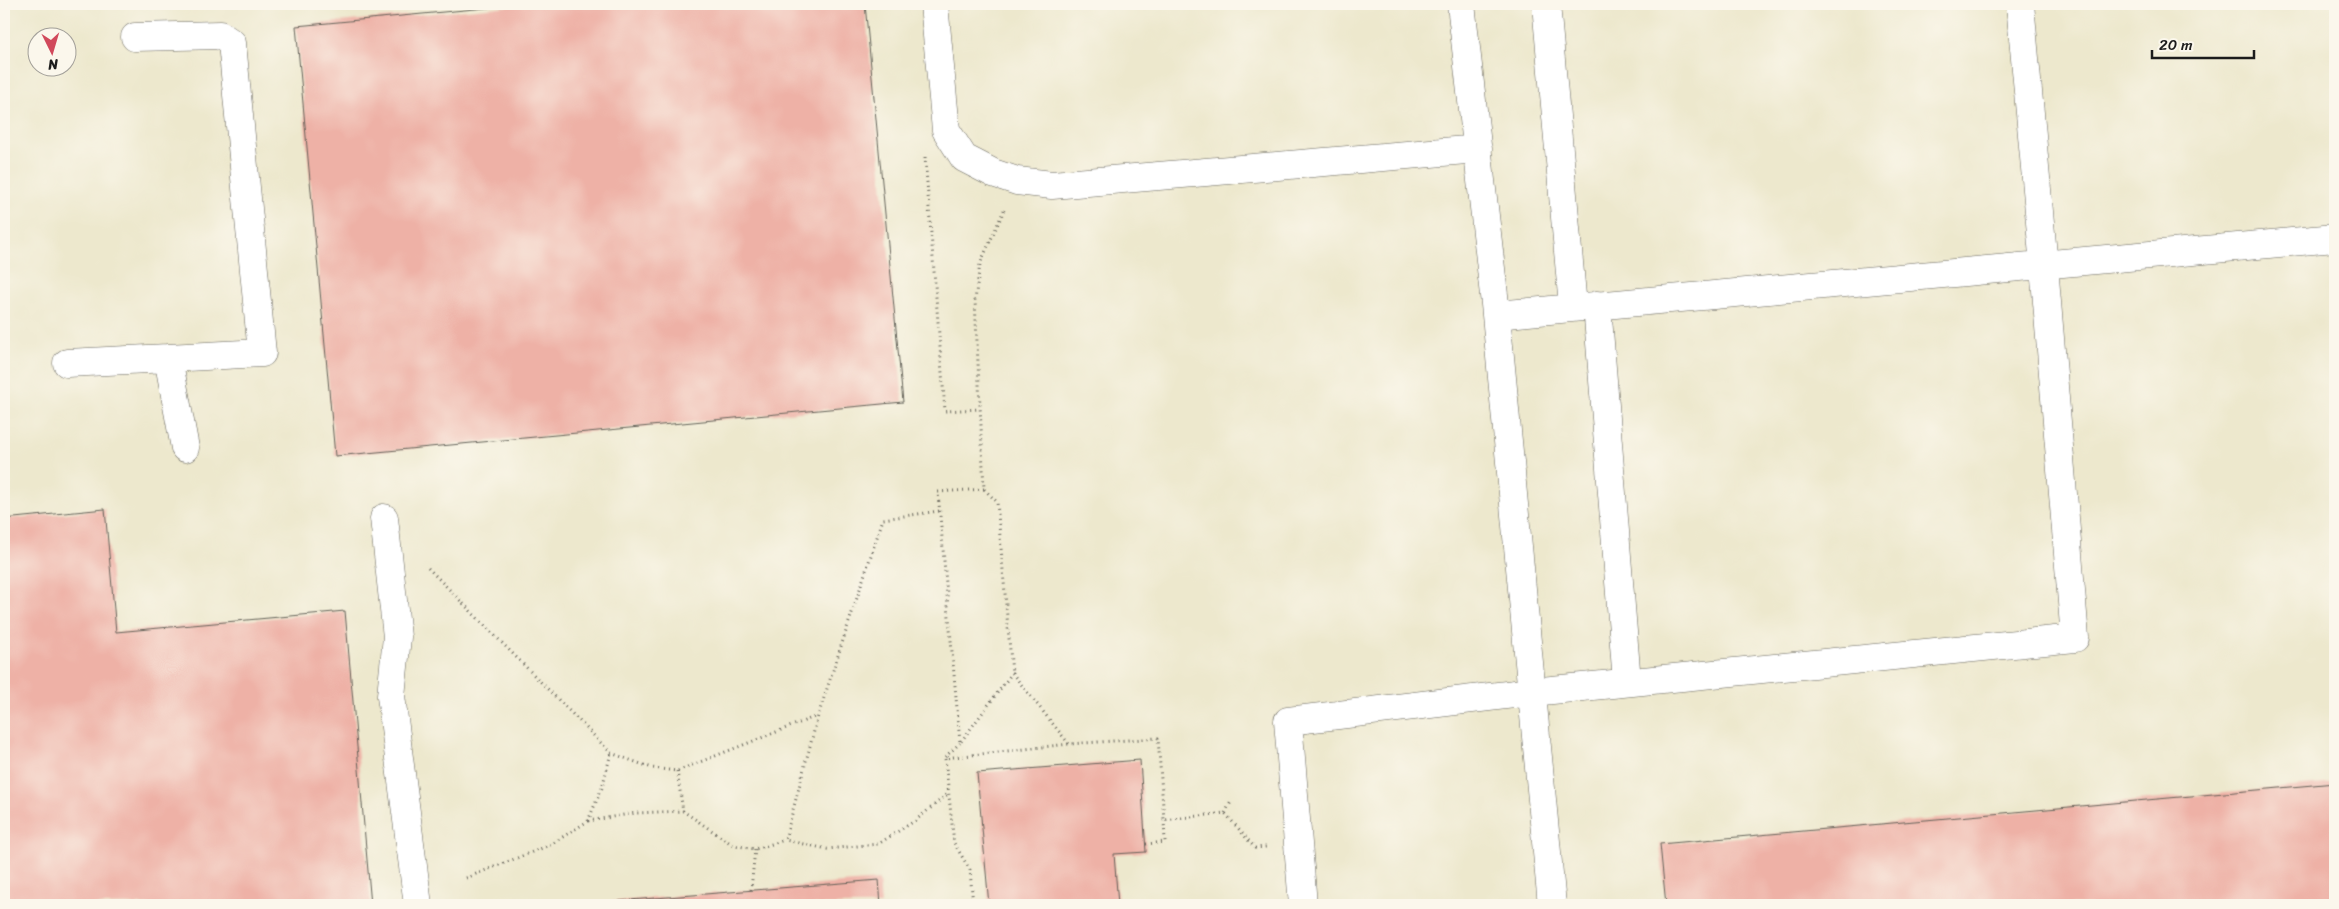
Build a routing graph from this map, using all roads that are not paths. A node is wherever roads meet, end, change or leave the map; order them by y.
1 (934, 4) edge
2 (1461, 4) edge
3 (1546, 4) edge
4 (2020, 4) edge
5 (135, 37) dead end
6 (1478, 149) junction
7 (2335, 238) edge
8 (2044, 266) junction
9 (1585, 306) junction
10 (1496, 315) junction
11 (168, 358) junction
12 (67, 363) dead end
13 (185, 448) dead end
14 (384, 518) dead end
15 (1627, 682) junction
16 (1532, 692) junction
17 (418, 905) edge
18 (1303, 905) edge
19 (1552, 905) edge

1 - 6 street
2 - 6 street
3 - 9 street
4 - 8 street
5 - 11 street
6 - 10 street
7 - 8 street
8 - 9 street
8 - 15 street
9 - 10 street
9 - 15 street
10 - 16 street
11 - 12 street
11 - 13 street
14 - 17 street
15 - 16 street
16 - 18 street
16 - 19 street

